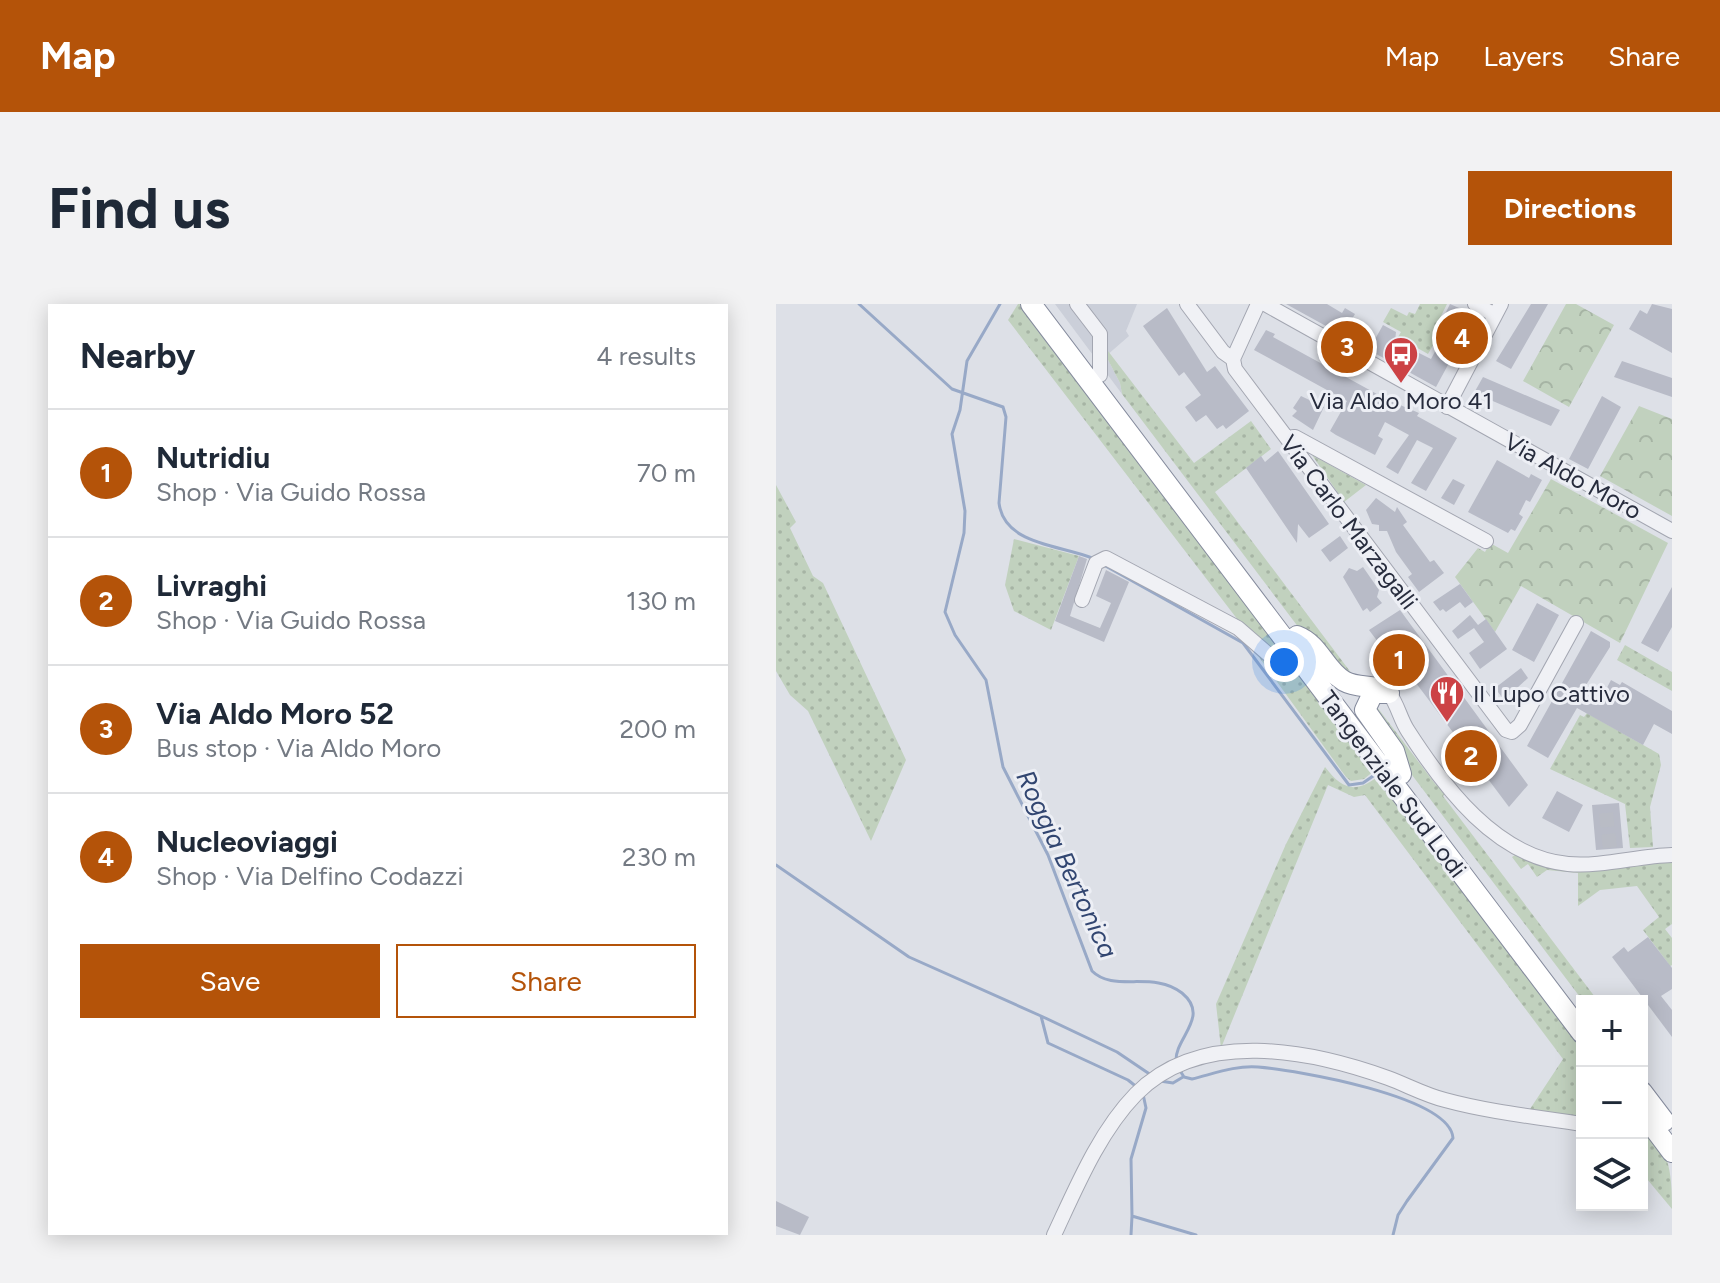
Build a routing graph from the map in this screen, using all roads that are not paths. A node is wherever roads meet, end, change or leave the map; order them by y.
1 (1031, 304) edge
2 (1047, 304) edge
3 (1077, 304) edge
4 (1187, 304) edge
5 (1258, 304) edge
6 (1265, 304) edge
7 (1475, 304) edge
8 (1497, 308) edge
9 (1233, 359) junction
10 (1100, 375) junction
11 (1447, 407) junction
12 (1287, 438) junction
13 (1672, 531) edge
14 (1486, 541) dead end
15 (1082, 600) dead end
16 (1576, 623) dead end
17 (1297, 636) junction
18 (1302, 664) junction
19 (1389, 693) junction
20 (1401, 774) junction
21 (1672, 855) edge
22 (1576, 1005) edge
23 (1576, 1025) edge
24 (1648, 1100) edge
25 (1576, 1123) edge
26 (1648, 1125) edge
27 (1672, 1132) edge
28 (1672, 1152) edge
29 (1054, 1235) edge

1 - 18 highway, Tangenziale Sud Lodi
2 - 10 highway, Tangenziale Sud Lodi
3 - 10 street
4 - 9 street, Via Carlo Marzagalli
5 - 9 street
6 - 11 street, Via Aldo Moro
7 - 8 street
8 - 11 street
9 - 12 street, Via Carlo Marzagalli
10 - 17 highway, Tangenziale Sud Lodi
11 - 13 street, Via Aldo Moro
12 - 14 street
12 - 16 street, Via Carlo Marzagalli
15 - 18 street
17 - 19 highway
17 - 20 highway, Tangenziale Sud Lodi
18 - 23 highway, Tangenziale Sud Lodi
19 - 20 highway
19 - 21 street
20 - 22 highway, Tangenziale Sud Lodi
24 - 27 highway
25 - 29 street
26 - 28 highway

